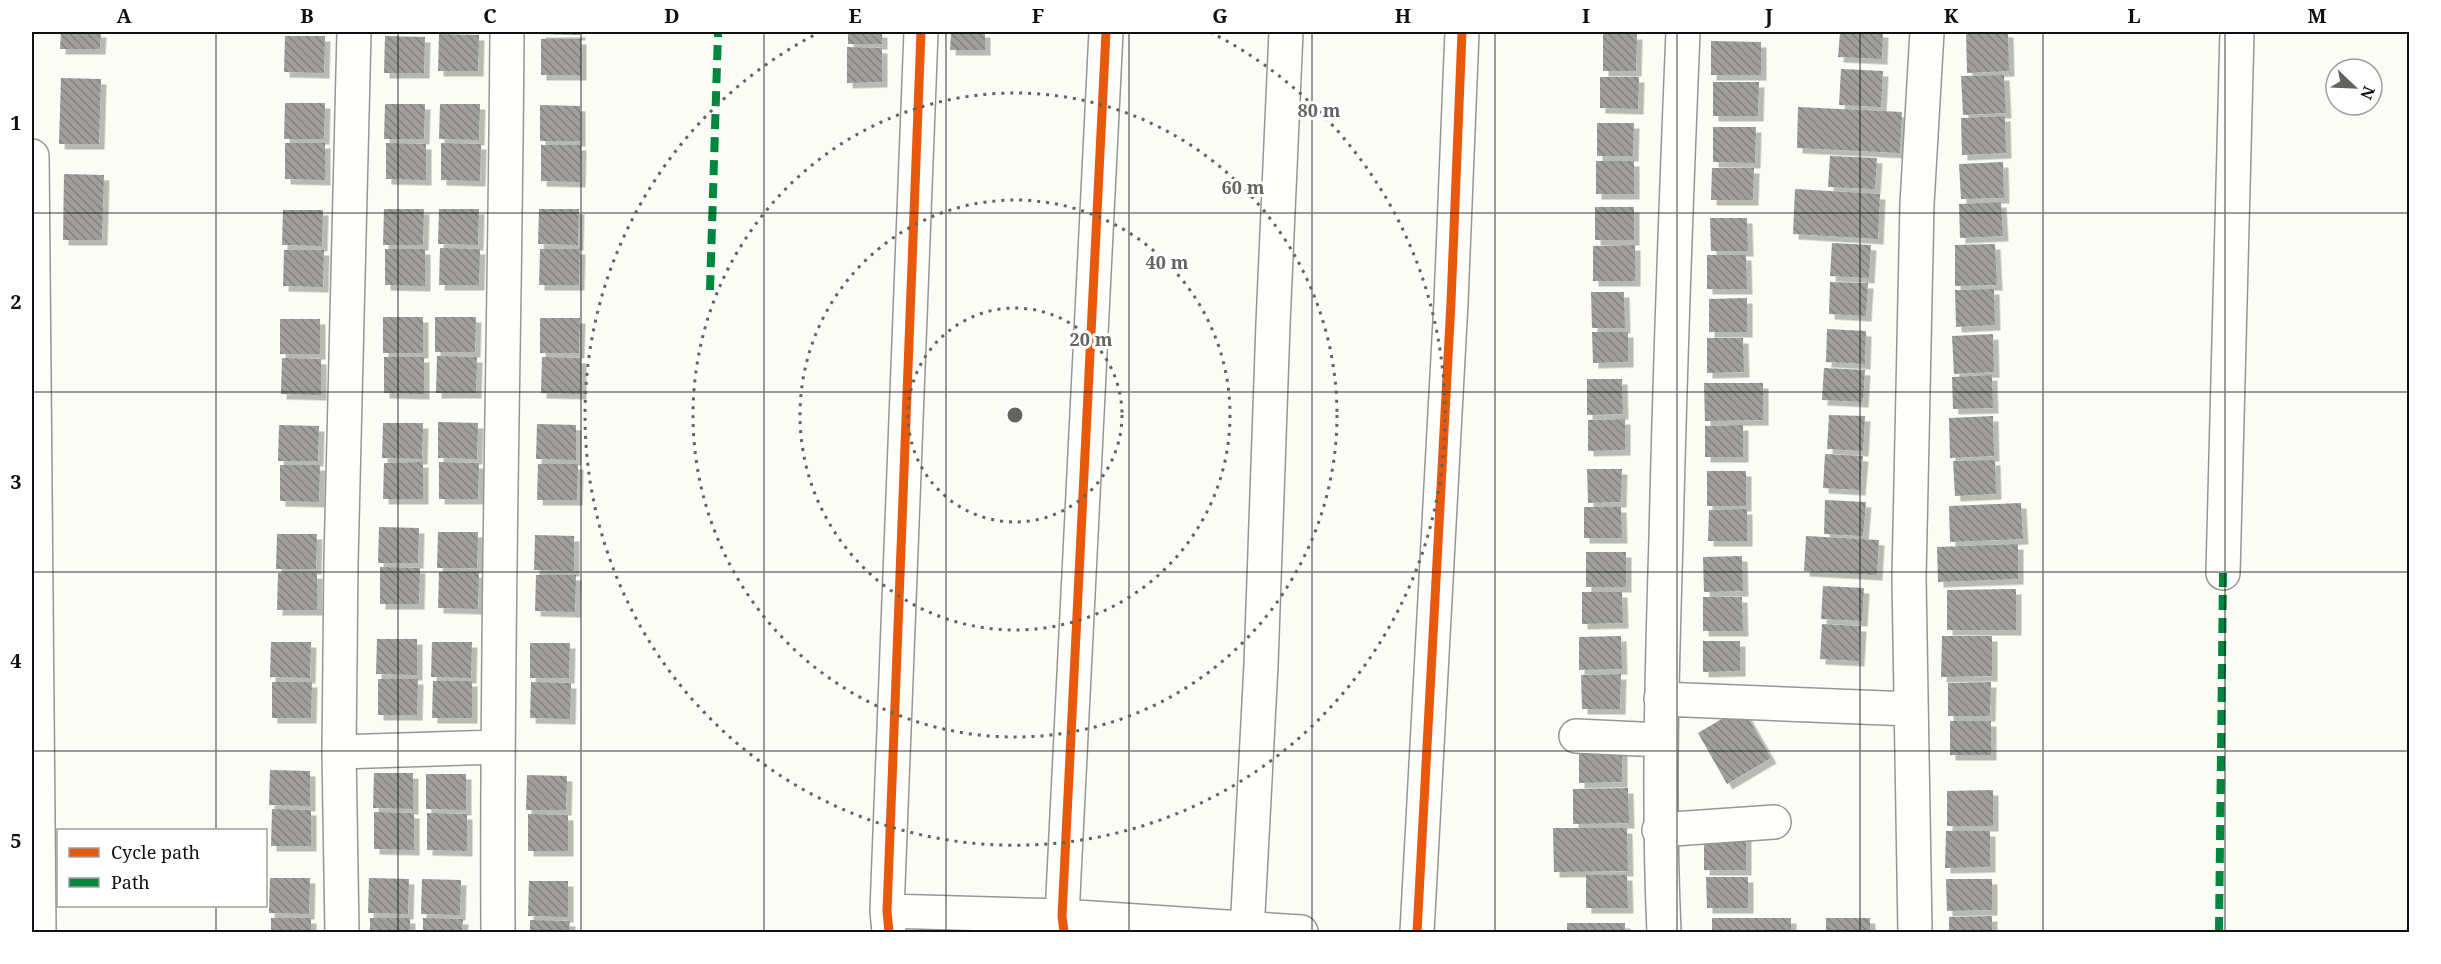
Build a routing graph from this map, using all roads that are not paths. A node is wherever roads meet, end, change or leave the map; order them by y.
1 (354, 32) edge
2 (507, 32) edge
3 (921, 32) edge
4 (1106, 32) edge
5 (1286, 32) edge
6 (1462, 32) edge
7 (1683, 32) edge
8 (1927, 32) edge
9 (2236, 32) edge
10 (32, 156) edge
11 (32, 293) edge
12 (2223, 573) dead end
13 (1661, 699) junction
14 (1911, 709) junction
15 (1576, 736) dead end
16 (1661, 740) junction
17 (497, 747) junction
18 (339, 752) junction
19 (1774, 822) dead end
20 (1659, 830) junction
21 (888, 922) edge
22 (1063, 924) edge
23 (1247, 931) edge
24 (39, 933) edge
25 (342, 933) edge
26 (498, 933) edge
27 (1301, 933) edge
28 (1417, 933) edge
29 (1664, 933) edge
30 (1915, 933) edge

1 - 18 street
2 - 17 street
3 - 21 street
4 - 22 street
5 - 23 street
6 - 28 street
7 - 13 street
8 - 14 street
9 - 12 street
10 - 11 street
11 - 24 street
13 - 14 street
13 - 16 street
14 - 30 street
15 - 16 street
16 - 20 street
17 - 18 street
17 - 26 street
18 - 25 street
19 - 20 street
20 - 29 street
21 - 22 street
22 - 23 street
23 - 27 street

